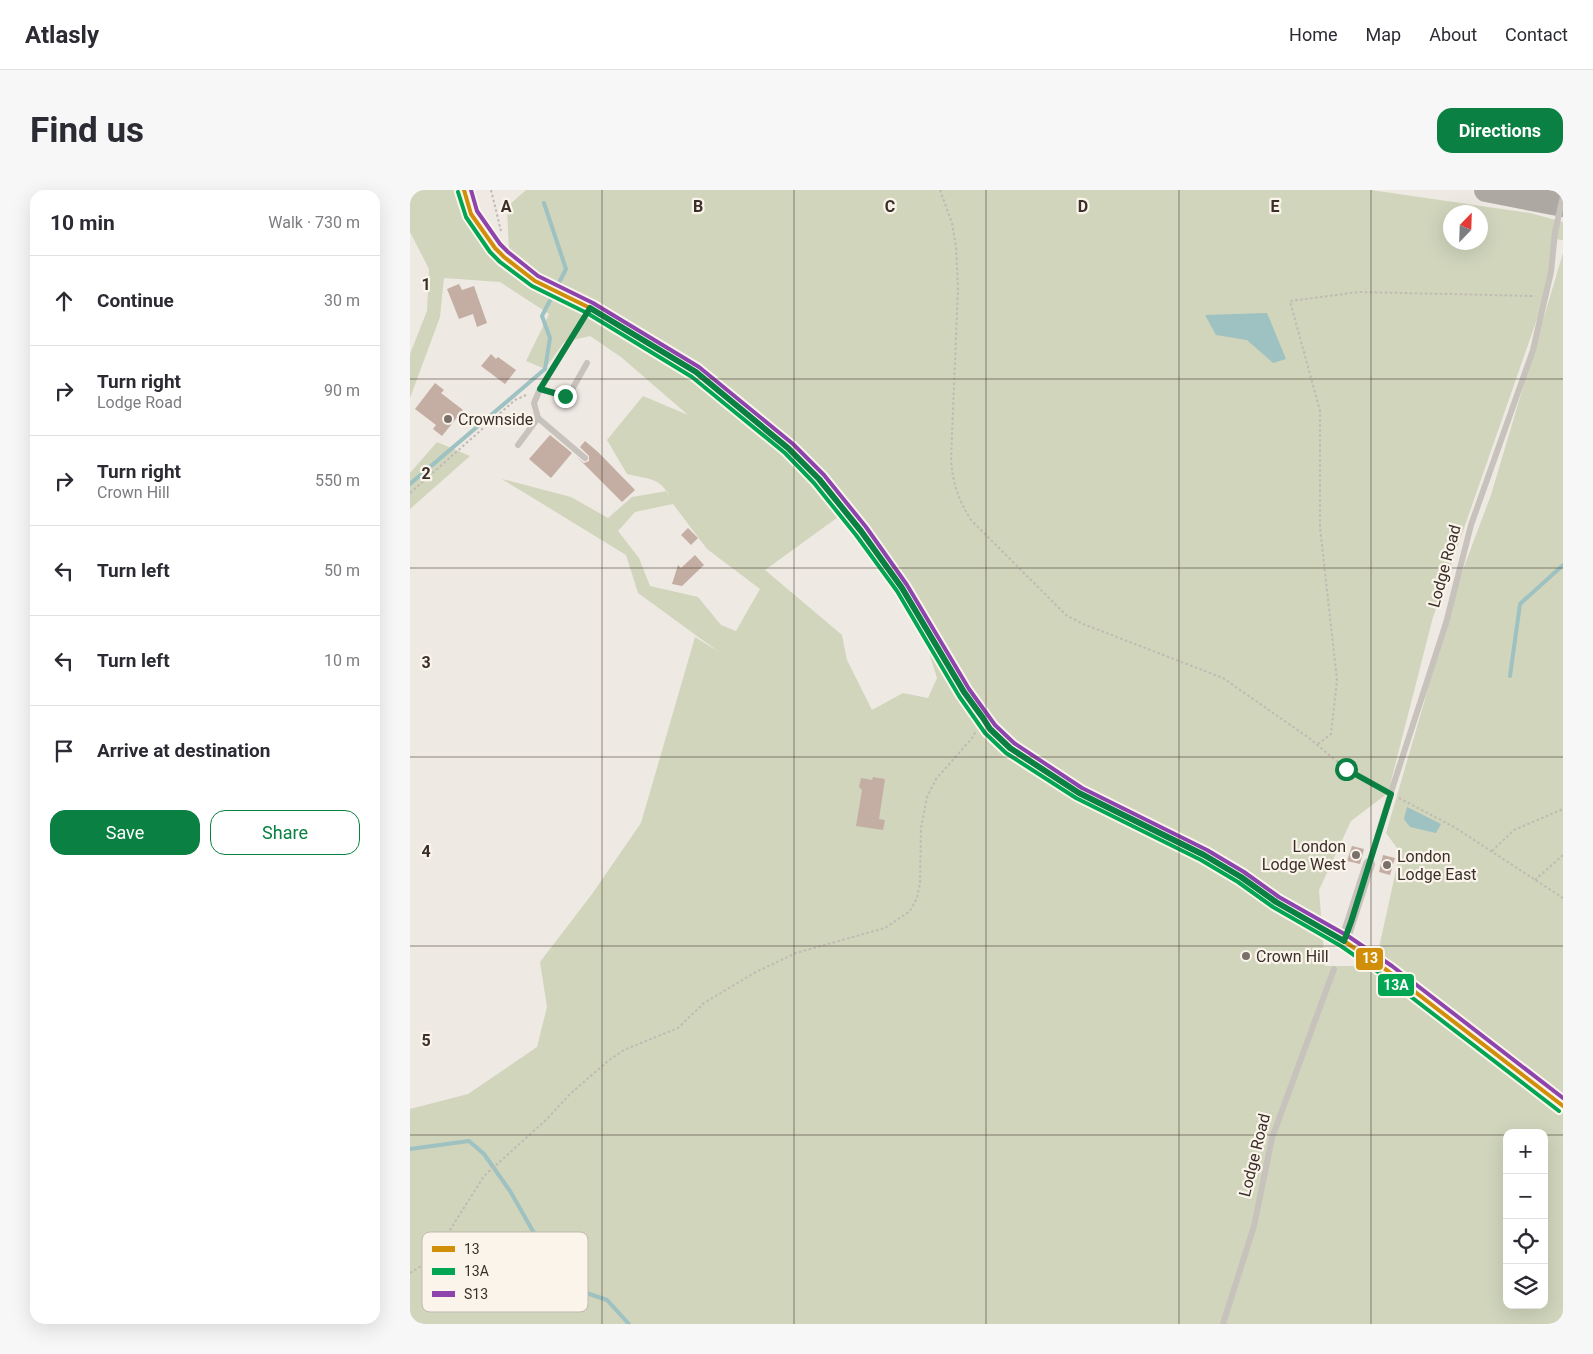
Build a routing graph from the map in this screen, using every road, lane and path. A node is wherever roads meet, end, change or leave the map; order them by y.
1 (464, 190) edge
2 (491, 190) edge
3 (940, 190) edge
4 (1486, 190) edge
5 (1563, 196) edge
6 (1563, 205) edge
7 (501, 231) dead end
8 (1545, 296) junction
9 (590, 308) junction
10 (587, 363) dead end
11 (540, 389) junction
12 (538, 418) junction
13 (518, 445) dead end
14 (585, 458) dead end
15 (410, 494) edge
16 (983, 718) junction
17 (1317, 745) junction
18 (1391, 794) junction
19 (1563, 809) edge
20 (1492, 851) junction
21 (1563, 855) edge
22 (1369, 864) joint
23 (1535, 880) junction
24 (1563, 898) edge
25 (1344, 941) junction
26 (1334, 969) dead end
27 (1563, 1106) edge
28 (449, 1232) edge
29 (422, 1266) edge
30 (410, 1273) edge
31 (410, 1320) edge
32 (412, 1324) edge
33 (1223, 1324) edge

1 - 9 street
2 - 7 path
3 - 17 path
4 - 6 highway
5 - 8 lane, Lodge Road, bridge
8 - 17 path
8 - 18 lane, Lodge Road
9 - 11 lane
9 - 16 street
10 - 11 lane
11 - 12 lane
11 - 15 path
12 - 13 lane
12 - 14 lane
16 - 25 street
16 - 28 path
17 - 18 path
18 - 20 path
18 - 22 lane, Lodge Road
19 - 20 path
20 - 23 path
21 - 23 path
22 - 25 street, Lodge Road
23 - 24 path
25 - 27 street
26 - 33 lane, Lodge Road
29 - 30 path
31 - 32 path

